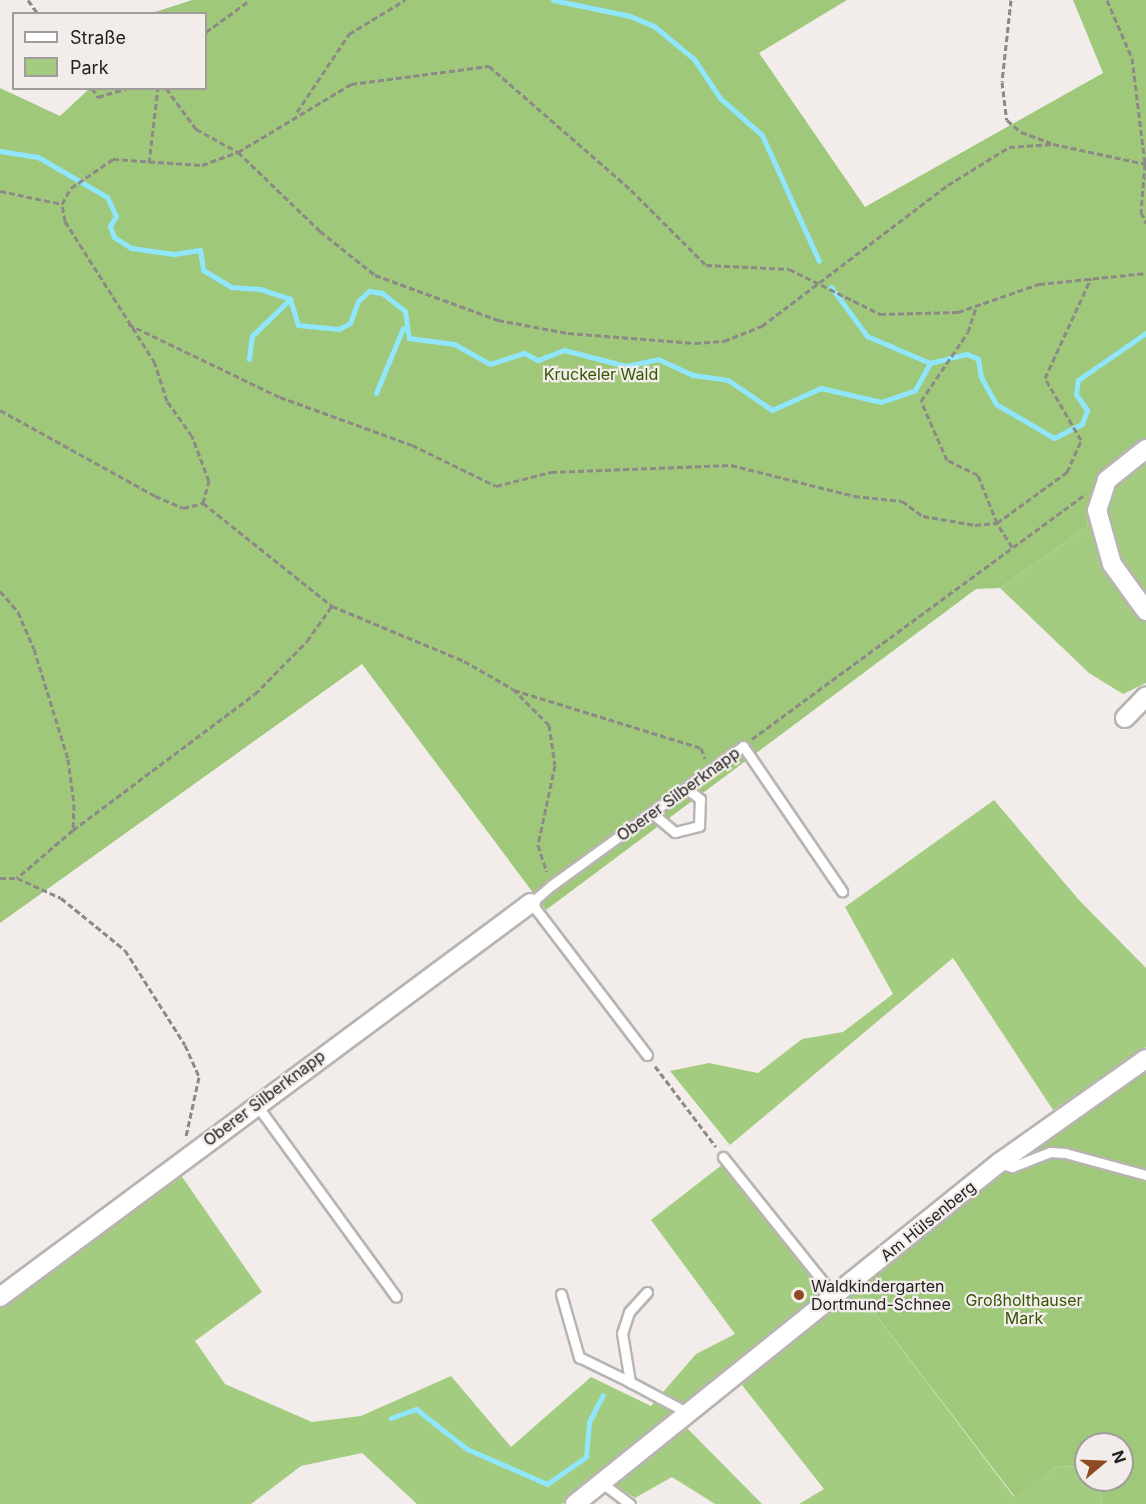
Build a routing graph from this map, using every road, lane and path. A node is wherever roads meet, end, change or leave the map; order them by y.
1 (250, 0) edge
2 (405, 0) edge
3 (1011, 0) edge
4 (1107, 0) edge
5 (207, 31) edge
6 (93, 90) edge
7 (121, 90) edge
8 (158, 90) edge
9 (167, 90) edge
10 (295, 114) junction
11 (1053, 144) junction
12 (238, 152) junction
13 (149, 163) junction
14 (1145, 164) edge
15 (0, 191) edge
16 (62, 204) junction
17 (1146, 223) edge
18 (1146, 273) edge
19 (1091, 278) junction
20 (820, 281) junction
21 (977, 305) junction
22 (127, 324) junction
23 (0, 410) edge
24 (1146, 449) edge
25 (1107, 480) junction
26 (203, 503) junction
27 (997, 523) junction
28 (1012, 547) junction
29 (0, 591) edge
30 (332, 606) junction
31 (1146, 611) edge
32 (513, 689) junction
33 (1146, 696) edge
34 (1125, 718) dead end
35 (743, 746) junction
36 (711, 770) junction
37 (686, 788) junction
38 (652, 813) junction
39 (73, 830) junction
40 (0, 878) edge
41 (17, 878) junction
42 (552, 885) junction
43 (842, 891) dead end
44 (531, 903) junction
45 (646, 1055) joint
46 (1146, 1059) edge
47 (256, 1104) junction
48 (723, 1157) joint
49 (177, 1163) junction
50 (999, 1163) junction
51 (1146, 1174) edge
52 (647, 1292) dead end
53 (561, 1294) dead end
54 (0, 1297) edge
55 (396, 1297) dead end
56 (835, 1297) junction
57 (630, 1382) junction
58 (688, 1413) junction
59 (602, 1483) junction
60 (575, 1504) edge
61 (630, 1504) edge

1 - 5 path
2 - 10 path
3 - 11 path
4 - 14 path
6 - 7 path
8 - 13 path
9 - 12 path
10 - 12 path
10 - 20 path
11 - 14 path
11 - 20 path
12 - 13 path
12 - 20 path
13 - 16 path
14 - 17 path
15 - 16 path
16 - 22 path
18 - 19 path
19 - 21 path
19 - 27 path
20 - 21 path
21 - 27 path
22 - 26 path
22 - 27 path
23 - 26 path
24 - 25 street
25 - 28 path
25 - 31 street
26 - 30 path
27 - 28 path
28 - 35 path
29 - 39 path
30 - 32 path
30 - 39 path
32 - 36 path
32 - 42 path
33 - 34 street
35 - 36 lane, Oberer Silberknapp
35 - 43 lane, Oberer Silberknapp
36 - 37 lane, Oberer Silberknapp
37 - 38 lane, Oberer Silberknapp
37 - 38 lane
38 - 42 lane, Oberer Silberknapp
39 - 41 path
40 - 41 path
41 - 49 path
42 - 44 lane, Oberer Silberknapp
44 - 45 lane
44 - 47 street, Oberer Silberknapp
45 - 48 path
46 - 50 street, Am Hülsenberg
47 - 49 street, Oberer Silberknapp
47 - 55 lane
48 - 56 lane
49 - 54 street, Oberer Silberknapp
50 - 51 lane
50 - 56 street, Am Hülsenberg
52 - 57 lane
53 - 57 lane
56 - 58 street, Am Hülsenberg
57 - 58 lane
58 - 59 street, Am Hülsenberg
59 - 60 street, Am Hülsenberg
59 - 61 lane

